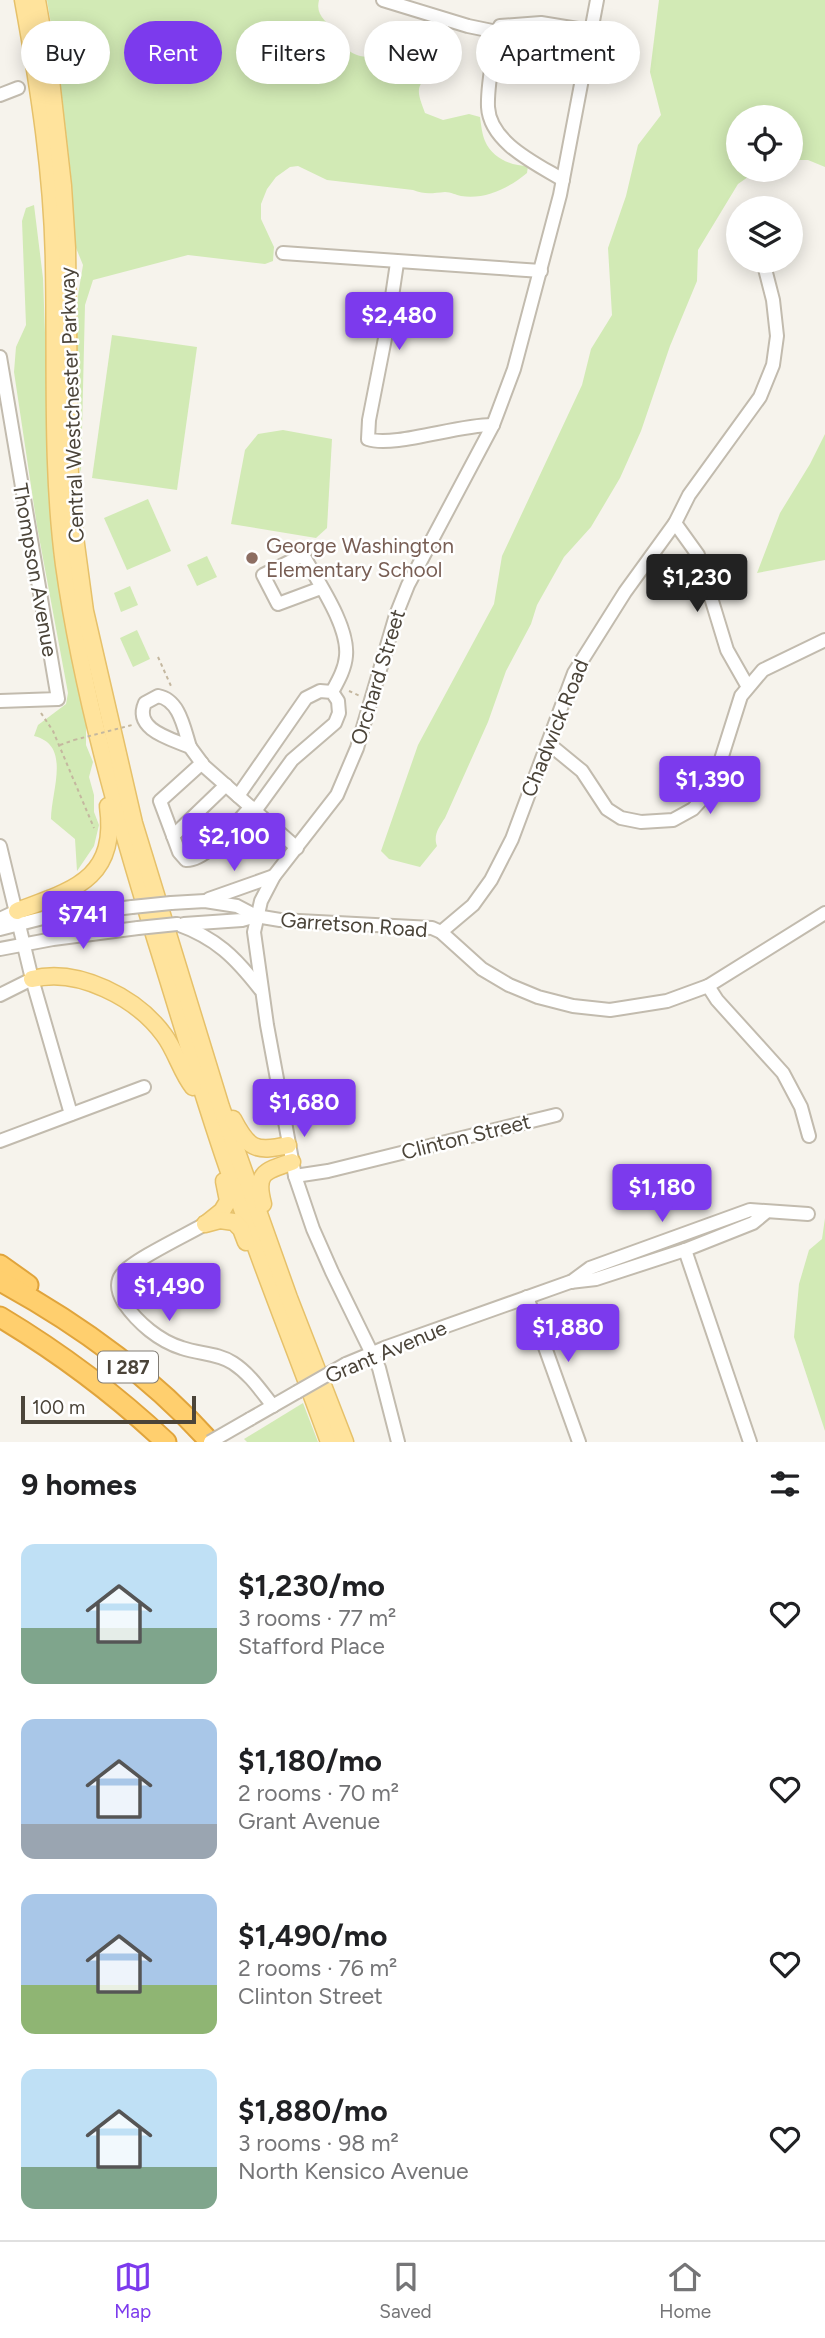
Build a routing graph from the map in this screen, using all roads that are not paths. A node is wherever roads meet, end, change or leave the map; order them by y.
1 (23, 0) edge
2 (37, 0) edge
3 (383, 0) edge
4 (597, 0) edge
5 (592, 21) edge
6 (476, 28) edge
7 (491, 84) edge
8 (580, 84) edge
9 (18, 88) dead end
10 (0, 95) edge
11 (563, 180) junction
12 (283, 253) dead end
13 (397, 263) junction
14 (541, 271) junction
15 (766, 273) edge
16 (0, 357) edge
17 (494, 425) junction
18 (6, 437) edge
19 (675, 523) junction
20 (321, 588) junction
21 (825, 640) edge
22 (748, 687) junction
23 (332, 692) junction
24 (0, 701) edge
25 (99, 737) junction
26 (549, 744) junction
27 (190, 747) dead end
28 (202, 763) junction
29 (226, 785) junction
30 (238, 796) junction
31 (253, 809) junction
32 (173, 835) junction
33 (0, 846) edge
34 (297, 848) junction
35 (274, 876) junction
36 (205, 901) junction
37 (825, 913) edge
38 (256, 916) junction
39 (18, 917) junction
40 (0, 919) edge
41 (177, 924) junction
42 (0, 929) edge
43 (441, 932) junction
44 (23, 943) junction
45 (0, 949) edge
46 (32, 979) junction
47 (708, 986) junction
48 (261, 991) junction
49 (0, 995) edge
50 (144, 1087) dead end
51 (204, 1096) junction
52 (220, 1107) junction
53 (71, 1114) junction
54 (556, 1115) dead end
55 (809, 1136) dead end
56 (0, 1141) edge
57 (288, 1145) junction
58 (222, 1153) junction
59 (293, 1170) junction
60 (765, 1213) junction
61 (807, 1214) dead end
62 (205, 1224) junction
63 (685, 1250) junction
64 (0, 1265) edge
65 (0, 1281) edge
66 (570, 1282) junction
67 (527, 1297) junction
68 (37, 1302) junction
69 (284, 1302) junction
70 (0, 1317) edge
71 (0, 1328) edge
72 (371, 1353) junction
73 (69, 1362) junction
74 (273, 1406) junction
75 (166, 1442) edge
76 (210, 1442) edge
77 (330, 1442) edge
78 (345, 1442) edge
79 (398, 1442) edge
80 (579, 1442) edge
81 (750, 1442) edge

1 - 25 main road, Central Westchester Parkway
2 - 52 main road, Central Westchester Parkway
3 - 6 street
4 - 5 street, Orchard Street
7 - 11 street
8 - 11 street, Orchard Street
9 - 10 street
11 - 14 street, Orchard Street
12 - 13 street
13 - 14 street
13 - 17 street
14 - 17 street, Orchard Street
15 - 19 street, Chadwick Road
16 - 18 street, Thompson Avenue
17 - 34 street, Orchard Street
18 - 24 street, Thompson Avenue
19 - 22 street
19 - 26 street, Chadwick Road
20 - 20 street
20 - 23 street
21 - 22 street
22 - 26 street
23 - 30 street
23 - 31 street
25 - 39 main road
25 - 51 main road, Central Westchester Parkway
26 - 43 street, Chadwick Road
27 - 28 street
28 - 29 street
28 - 32 street
29 - 30 street
29 - 32 street
30 - 31 street
31 - 32 street
31 - 34 street
33 - 39 street
34 - 35 street, Orchard Street
35 - 36 street
35 - 38 street, Orchard Street
36 - 38 street
36 - 39 street, bridge
37 - 47 street, Garretson Road
38 - 41 street
38 - 43 street, Garretson Road
38 - 48 street
39 - 40 street
39 - 42 street
39 - 44 street
41 - 44 street, bridge
41 - 48 street
43 - 47 street, Garretson Road
44 - 45 street
44 - 46 street
46 - 49 street
46 - 51 main road
46 - 53 street
47 - 55 street
48 - 57 street
50 - 53 street
51 - 58 main road, Central Westchester Parkway
52 - 57 main road
52 - 69 main road, Central Westchester Parkway
53 - 56 street
54 - 59 street, Clinton Street
57 - 59 street
58 - 62 main road
58 - 69 main road, Central Westchester Parkway
59 - 69 main road
59 - 72 street
60 - 61 street, Grant Avenue
60 - 63 street, Grant Avenue
60 - 66 street, Grant Avenue
62 - 69 main road
62 - 74 street
63 - 66 street, Grant Avenue
63 - 81 street
64 - 68 highway
65 - 68 highway, I 287
66 - 67 street, Grant Avenue
67 - 72 street, Grant Avenue
67 - 80 street
68 - 76 highway, I 287
69 - 77 main road, Central Westchester Parkway
69 - 78 main road, Central Westchester Parkway
70 - 73 highway, I 287
71 - 73 highway
72 - 74 street, Grant Avenue, bridge
72 - 79 street
73 - 75 highway, I 287
74 - 76 street, Grant Avenue, bridge

